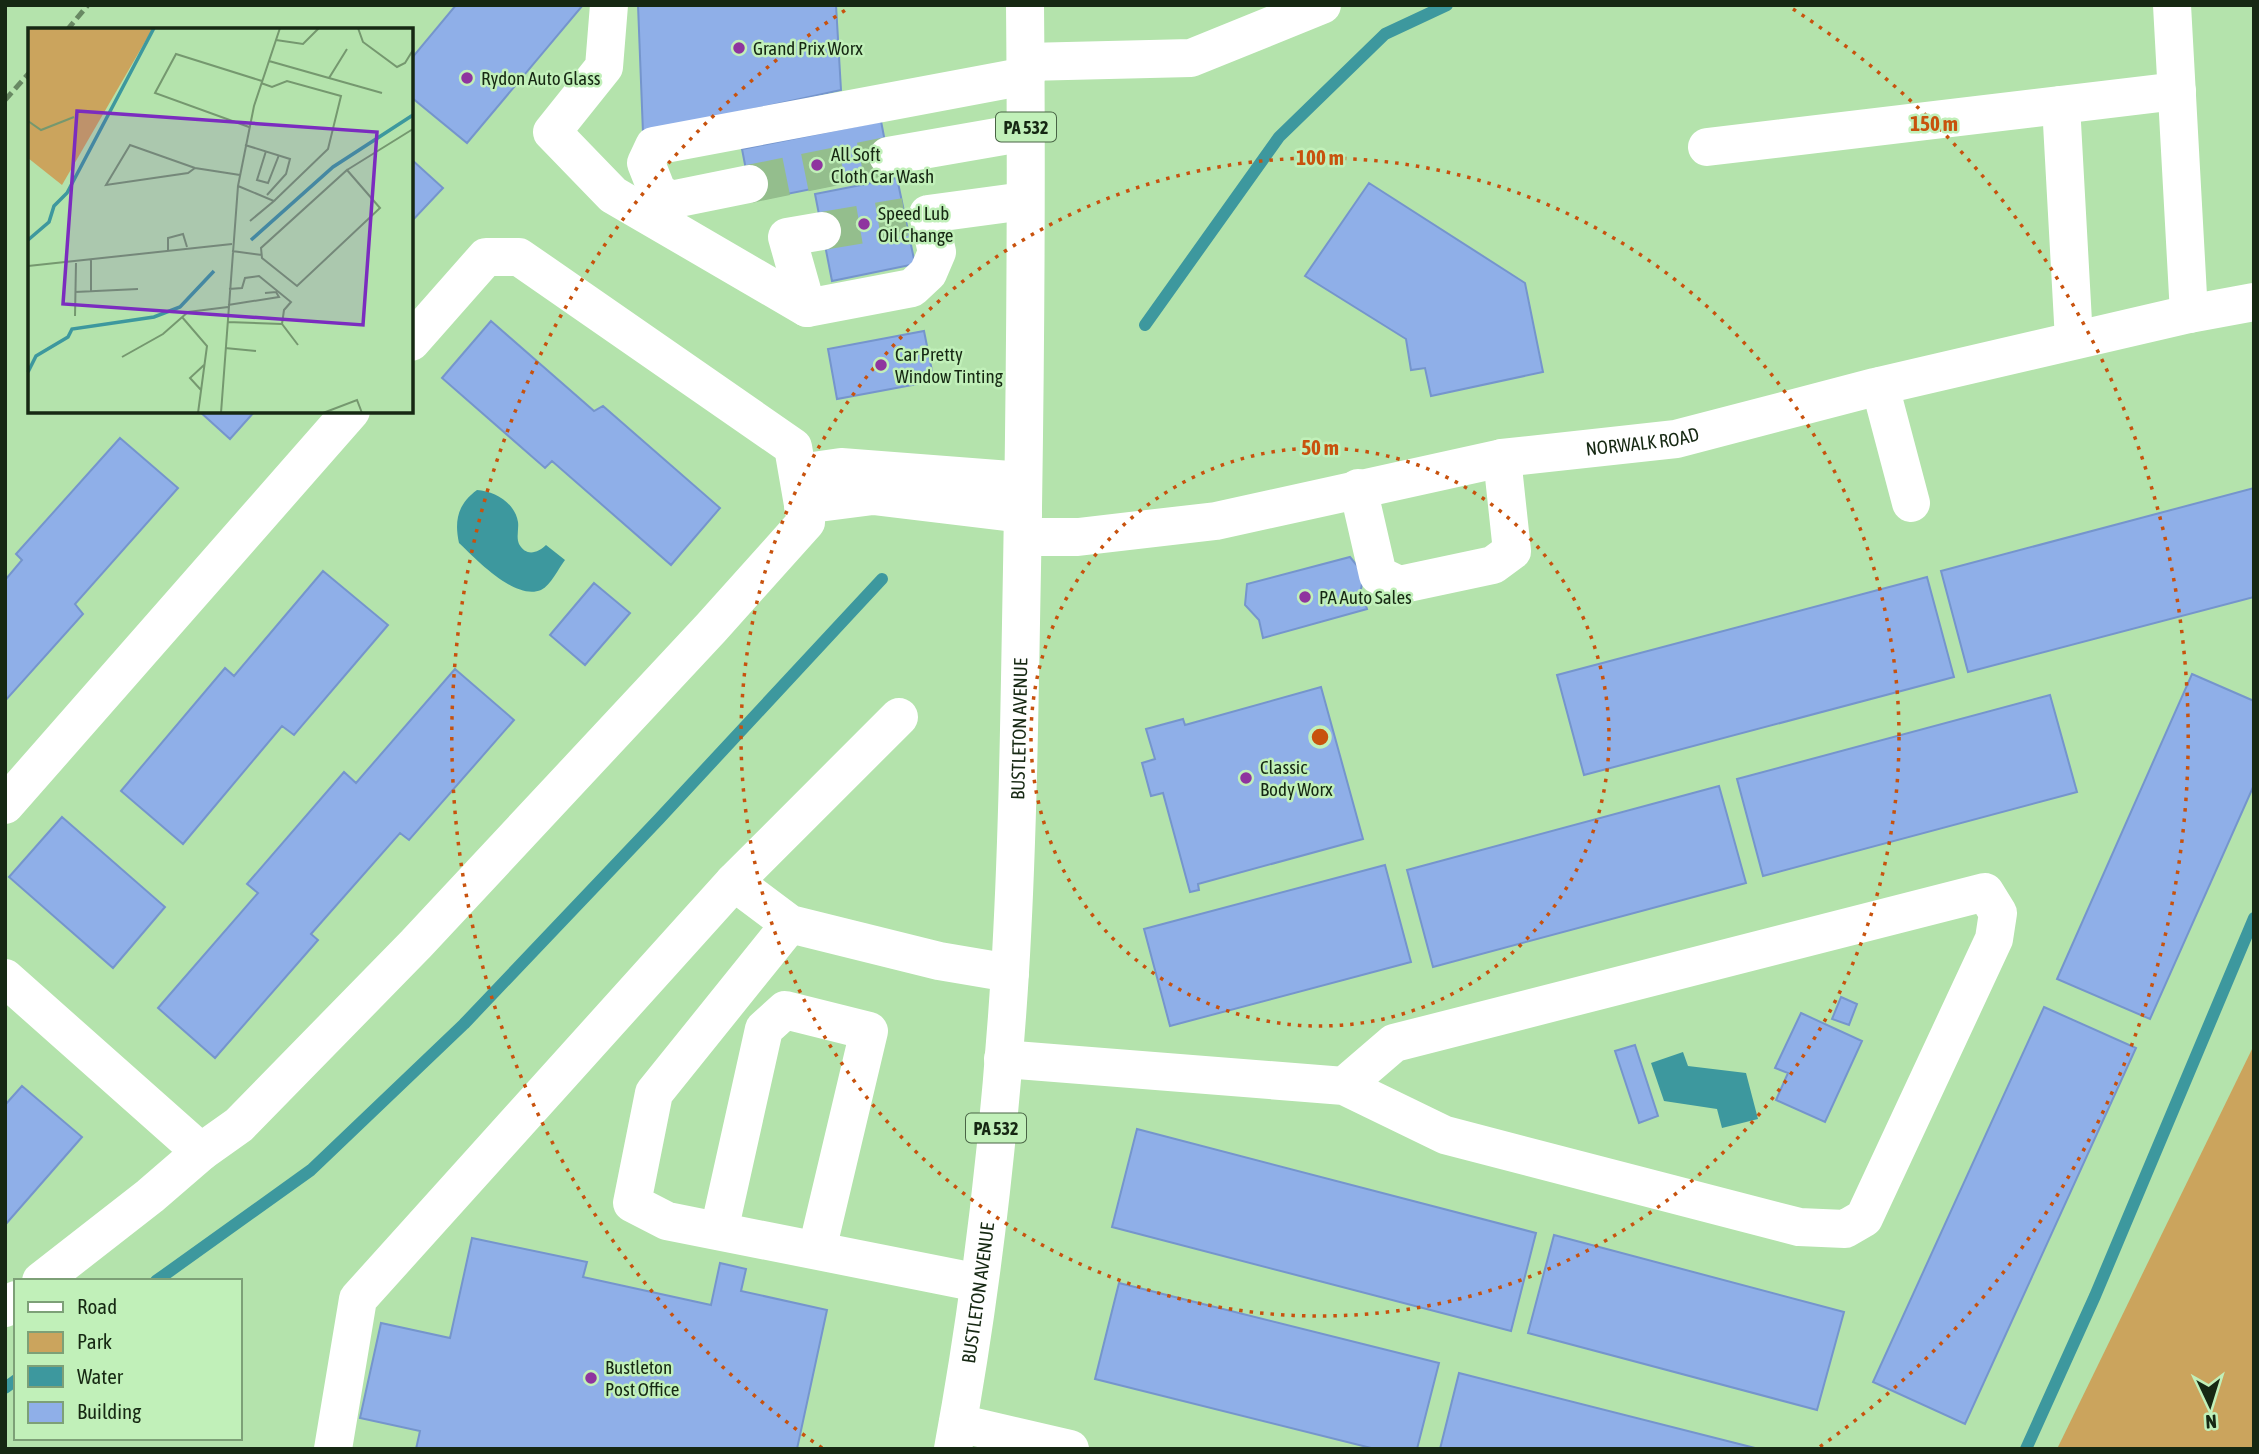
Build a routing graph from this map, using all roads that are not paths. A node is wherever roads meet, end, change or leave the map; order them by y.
1 (609, 5) edge
2 (1025, 5) edge
3 (1322, 5) edge
4 (2172, 5) edge
5 (1026, 69) junction
6 (2177, 91) junction
7 (2061, 105) junction
8 (1026, 132) junction
9 (1707, 148) dead end
10 (888, 156) tunnel mouth
11 (749, 184) tunnel mouth
12 (657, 191) junction
13 (613, 195) junction
14 (1026, 201) junction
15 (822, 231) tunnel mouth
16 (2254, 302) edge
17 (807, 308) junction
18 (2189, 314) junction
19 (413, 340) edge
20 (2074, 340) junction
21 (1880, 386) junction
22 (349, 413) edge
23 (1502, 458) junction
24 (1358, 488) junction
25 (801, 489) junction
26 (1911, 503) dead end
27 (1023, 511) junction
28 (899, 717) dead end
29 (5, 805) edge
30 (734, 882) junction
31 (790, 924) junction
32 (1010, 973) junction
33 (5, 978) edge
34 (744, 982) junction
35 (764, 1029) junction
36 (1003, 1059) junction
37 (1344, 1086) junction
38 (201, 1152) junction
39 (719, 1231) junction
40 (817, 1250) junction
41 (44, 1279) edge
42 (979, 1283) junction
43 (956, 1436) edge
44 (333, 1449) edge
45 (1070, 1449) edge

1 - 13 main road
2 - 5 main road, BUSTLETON AVENUE / PA 532
3 - 5 main road
4 - 6 main road
5 - 8 main road, BUSTLETON AVENUE / PA 532
5 - 12 main road
6 - 7 main road
6 - 18 main road
7 - 9 main road
7 - 20 main road
8 - 10 main road
8 - 14 main road, BUSTLETON AVENUE / PA 532
11 - 12 main road
12 - 13 main road
13 - 17 main road
14 - 17 main road
14 - 27 main road, BUSTLETON AVENUE / PA 532
15 - 17 main road
16 - 18 main road, NORWALK ROAD
18 - 20 main road, NORWALK ROAD
19 - 25 main road
20 - 21 main road, NORWALK ROAD
21 - 23 main road, NORWALK ROAD
21 - 26 main road
22 - 29 main road
23 - 24 main road, NORWALK ROAD
23 - 24 main road
24 - 27 main road, NORWALK ROAD
25 - 27 main road, NORWALK ROAD
25 - 38 main road
27 - 32 main road, BUSTLETON AVENUE / PA 532
28 - 30 main road
30 - 31 main road
30 - 44 main road
31 - 32 main road
31 - 34 main road
32 - 36 main road, BUSTLETON AVENUE / PA 532
33 - 38 main road
34 - 35 main road
34 - 39 main road
35 - 39 main road
35 - 40 main road
36 - 37 main road
36 - 42 main road, BUSTLETON AVENUE / PA 532
37 - 37 main road
38 - 41 main road
39 - 40 main road
40 - 42 main road
42 - 43 main road, BUSTLETON AVENUE / PA 532
43 - 45 main road

